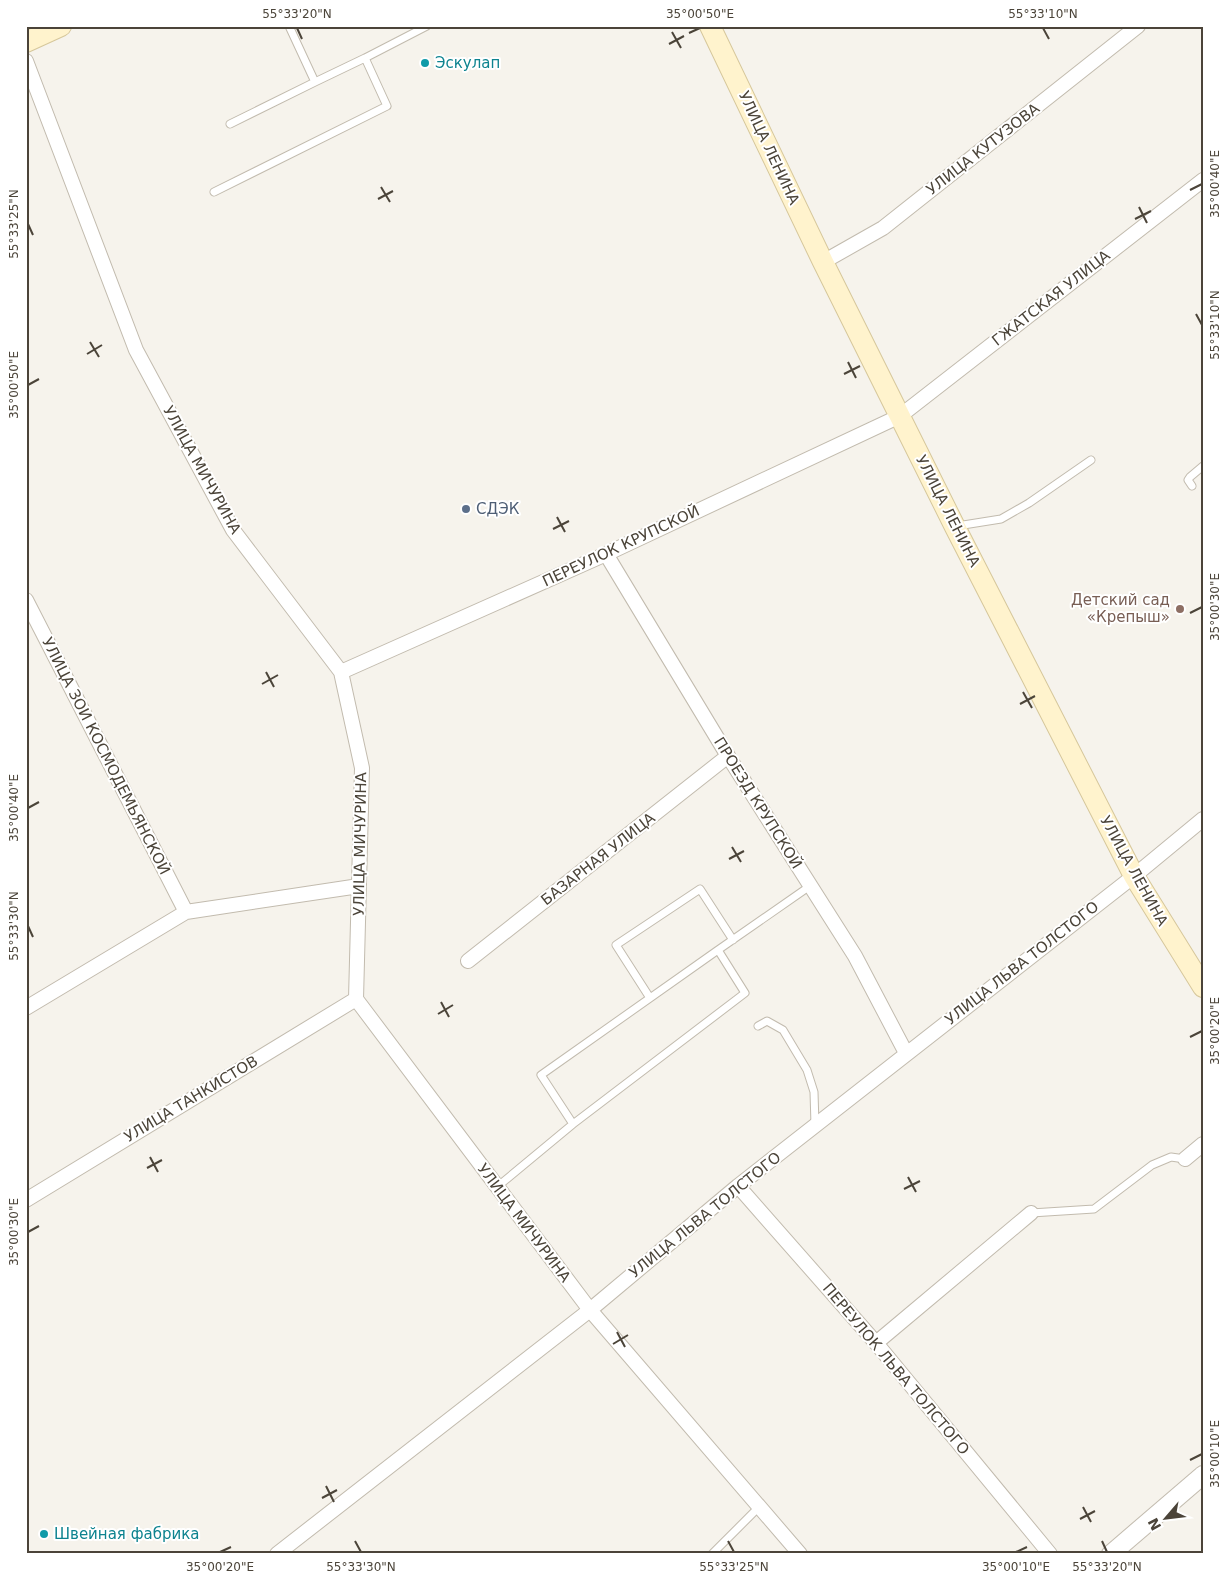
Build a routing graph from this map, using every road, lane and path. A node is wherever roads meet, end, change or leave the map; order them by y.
1 (61, 26) edge
2 (289, 26) edge
3 (426, 26) edge
4 (710, 26) edge
5 (1138, 26) edge
6 (26, 42) edge
7 (365, 58) junction
8 (26, 61) edge
9 (315, 82) junction
10 (230, 124) dead end
11 (1203, 180) edge
12 (214, 192) dead end
13 (823, 262) junction
14 (900, 416) junction
15 (1091, 460) dead end
16 (1203, 466) edge
17 (1192, 486) dead end
18 (955, 527) junction
19 (606, 554) junction
20 (26, 600) edge
21 (341, 672) junction
22 (728, 756) junction
23 (1203, 819) edge
24 (1134, 876) junction
25 (359, 886) junction
26 (810, 886) junction
27 (186, 912) junction
28 (733, 940) junction
29 (718, 950) junction
30 (468, 961) dead end
31 (1203, 987) edge
32 (650, 998) junction
33 (356, 999) junction
34 (26, 1008) edge
35 (758, 1026) dead end
36 (906, 1053) junction
37 (573, 1124) junction
38 (815, 1125) junction
39 (1203, 1144) edge
40 (1185, 1159) joint
41 (738, 1186) junction
42 (497, 1187) junction
43 (26, 1200) edge
44 (1031, 1213) joint
45 (590, 1310) junction
46 (876, 1343) junction
47 (1203, 1475) edge
48 (759, 1507) junction
49 (277, 1554) edge
50 (712, 1554) edge
51 (800, 1554) edge
52 (1050, 1554) edge
53 (1111, 1554) edge

1 - 6 main road
2 - 9 lane
3 - 7 lane
4 - 13 main road, УЛИЦА ЛЕНИНА
5 - 13 street, УЛИЦА КУТУЗОВА
7 - 9 lane
7 - 12 lane
8 - 21 street, УЛИЦА МИЧУРИНА
9 - 10 lane
11 - 14 street, ГЖАТСКАЯ УЛИЦА
13 - 14 main road, УЛИЦА ЛЕНИНА
14 - 18 main road, УЛИЦА ЛЕНИНА
14 - 19 street, ПЕРЕУЛОК КРУПСКОЙ
15 - 18 lane
16 - 17 lane
18 - 24 main road, УЛИЦА ЛЕНИНА
19 - 21 street, ПЕРЕУЛОК КРУПСКОЙ
19 - 22 street, ПРОЕЗД КРУПСКОЙ
20 - 27 street, УЛИЦА ЗОИ КОСМОДЕМЬЯНСКОЙ
21 - 25 street, УЛИЦА МИЧУРИНА
22 - 26 street, ПРОЕЗД КРУПСКОЙ
22 - 30 street, БАЗАРНАЯ УЛИЦА
23 - 24 street, УЛИЦА ЛЬВА ТОЛСТОГО
24 - 31 main road, УЛИЦА ЛЕНИНА
24 - 36 street, УЛИЦА ЛЬВА ТОЛСТОГО
25 - 27 street
25 - 33 street, УЛИЦА МИЧУРИНА
26 - 28 lane
26 - 36 street, ПРОЕЗД КРУПСКОЙ
27 - 34 street
28 - 29 lane
28 - 32 lane
29 - 32 lane
29 - 37 lane
32 - 37 lane
33 - 42 street, УЛИЦА МИЧУРИНА
33 - 43 street, УЛИЦА ТАНКИСТОВ
35 - 38 lane
36 - 38 street, УЛИЦА ЛЬВА ТОЛСТОГО
37 - 42 lane
38 - 41 street, УЛИЦА ЛЬВА ТОЛСТОГО
39 - 40 street
40 - 44 lane
41 - 45 street, УЛИЦА ЛЬВА ТОЛСТОГО
41 - 46 street, ПЕРЕУЛОК ЛЬВА ТОЛСТОГО
42 - 45 street, УЛИЦА МИЧУРИНА
44 - 46 street
45 - 48 street, УЛИЦА МИЧУРИНА
45 - 49 street, УЛИЦА ЛЬВА ТОЛСТОГО
46 - 52 street, ПЕРЕУЛОК ЛЬВА ТОЛСТОГО
47 - 53 street
48 - 50 lane
48 - 51 street, УЛИЦА МИЧУРИНА

